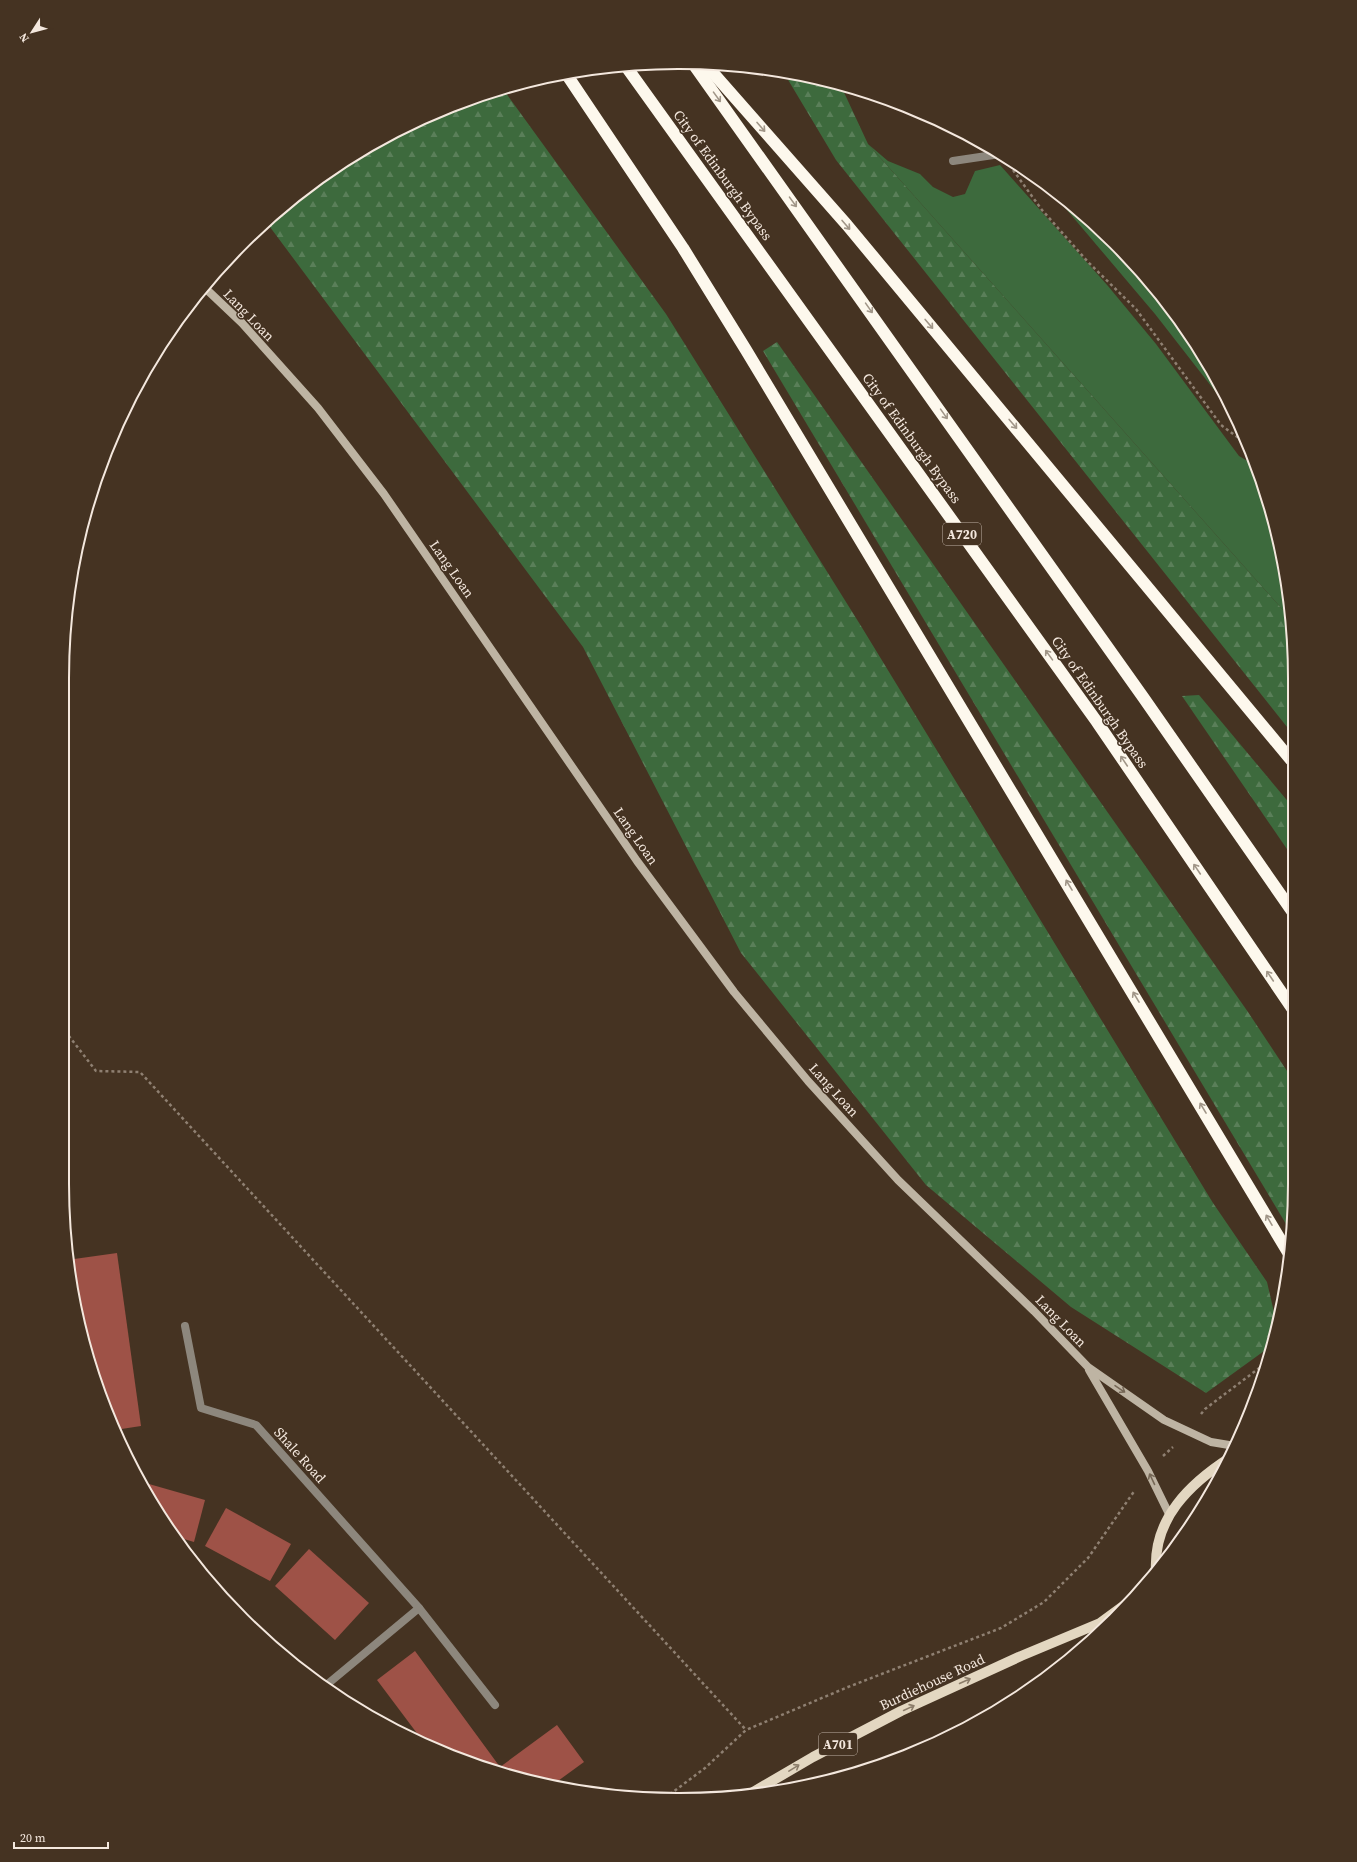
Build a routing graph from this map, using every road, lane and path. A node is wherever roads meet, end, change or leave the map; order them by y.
1 (697, 69) edge
2 (710, 70) edge
3 (629, 71) edge
4 (570, 79) edge
5 (990, 155) edge
6 (953, 161) dead end
7 (1013, 170) edge
8 (208, 291) edge
9 (1239, 438) edge
10 (1288, 756) edge
11 (1288, 905) edge
12 (1288, 1002) edge
13 (69, 1035) edge
14 (1285, 1247) edge
15 (185, 1326) dead end
16 (1088, 1367) junction
17 (1259, 1368) edge
18 (1187, 1432) junction
19 (1229, 1445) edge
20 (1217, 1468) edge
21 (1148, 1471) junction
22 (1169, 1514) junction
23 (1157, 1561) edge
24 (419, 1608) junction
25 (1099, 1623) edge
26 (329, 1683) edge
27 (495, 1705) dead end
28 (746, 1730) junction
29 (760, 1788) edge
30 (672, 1793) edge

1 -> 11 highway
2 -> 10 highway
12 -> 3 highway, City of Edinburgh Bypass / A720
14 -> 4 highway
5 - 6 street
7 - 9 path
8 - 16 street, Lang Loan
13 - 28 path
15 - 24 street, Shale Road
16 -> 18 street, Lang Loan
16 - 21 street, Lang Loan
17 - 18 path
18 - 19 street, Lang Loan
18 - 21 path
20 - 22 main road
22 -> 21 street, Lang Loan
21 - 28 path
22 - 23 main road
24 - 26 street
24 - 27 street, Shale Road
29 -> 25 main road, Burdiehouse Road / A701
28 - 30 path

